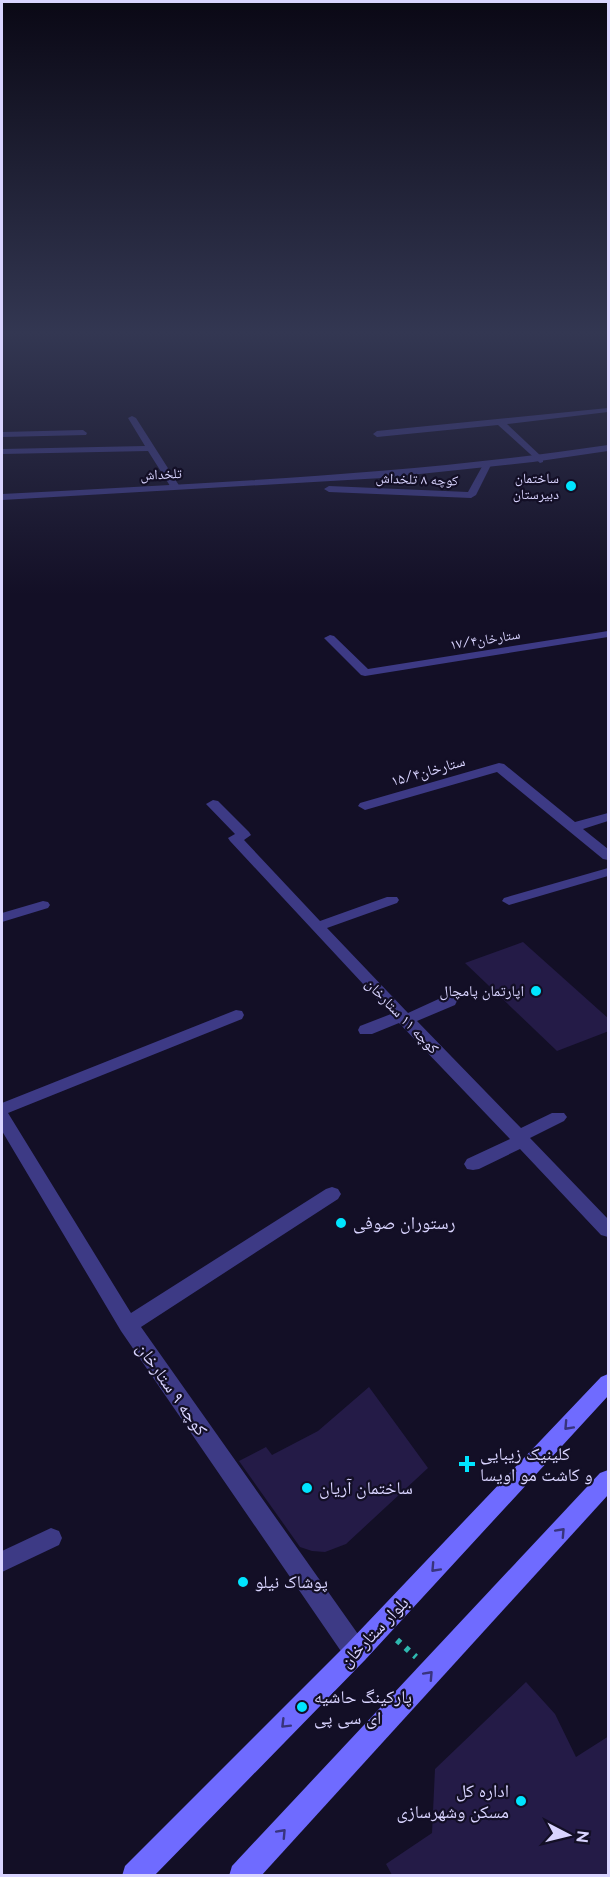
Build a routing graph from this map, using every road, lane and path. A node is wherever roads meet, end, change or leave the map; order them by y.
1 (133, 420) edge
2 (522, 420) edge
3 (500, 422) junction
4 (83, 432) dead end
5 (377, 434) dead end
6 (2, 435) edge
7 (150, 448) junction
8 (609, 448) edge
9 (2, 452) edge
10 (540, 460) junction
11 (487, 465) junction
12 (175, 487) junction
13 (328, 489) dead end
14 (2, 497) edge
15 (609, 634) edge
16 (330, 638) dead end
17 (213, 804) dead end
18 (365, 806) dead end
19 (609, 817) edge
20 (574, 827) junction
21 (609, 856) edge
22 (609, 872) edge
23 (392, 900) dead end
24 (509, 901) dead end
25 (43, 905) dead end
26 (2, 918) edge
27 (319, 926) junction
28 (449, 1001) dead end
29 (236, 1015) dead end
30 (404, 1018) junction
31 (366, 1030) dead end
32 (2, 1109) edge
33 (2, 1117) edge
34 (558, 1117) dead end
35 (520, 1139) junction
36 (473, 1164) dead end
37 (332, 1194) dead end
38 (609, 1230) edge
39 (128, 1325) junction
40 (609, 1383) edge
41 (607, 1487) edge
42 (51, 1538) dead end
43 (2, 1563) edge
44 (381, 1625) junction
45 (356, 1652) junction
46 (431, 1672) junction
47 (135, 1875) edge
48 (242, 1875) edge

1 - 7 street
2 - 3 street
3 - 5 street
3 - 10 street
4 - 6 street
7 - 9 street
7 - 12 street
8 - 10 street, تلخداش
10 - 11 street, تلخداش
11 - 12 street, تلخداش
11 - 13 street, کوچه ۸ تلخداش
12 - 14 street, تلخداش
15 - 16 street, ستارخان۱۷/۴
17 - 27 street, کوچه ۱۱ ستارخان
18 - 20 street, ستارخان۱۵/۴
19 - 20 street
20 - 21 street
22 - 24 street
23 - 27 street
25 - 26 street
27 - 30 street, کوچه ۱۱ ستارخان
28 - 30 street
29 - 32 street
30 - 31 street
30 - 35 street, کوچه ۱۱ ستارخان
33 - 39 street, کوچه ۹ ستارخان
34 - 35 street
35 - 36 street
35 - 38 street, کوچه ۱۱ ستارخان
37 - 39 street
39 - 45 street, کوچه ۹ ستارخان
40 -> 44 main road, بلوار ستارخان
46 -> 41 main road
42 - 43 street
44 - 45 main road, بلوار ستارخان
44 - 46 path
45 -> 47 main road, بلوار ستارخان
48 -> 46 main road

